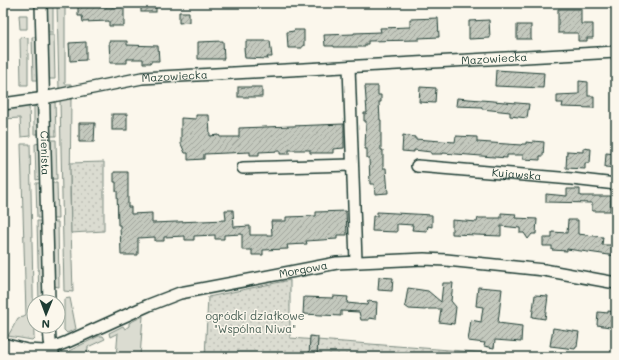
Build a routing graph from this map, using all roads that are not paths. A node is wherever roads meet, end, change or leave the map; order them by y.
1 (42, 3) edge
2 (616, 52) edge
3 (349, 67) junction
4 (44, 98) junction
5 (3, 104) edge
6 (352, 165) junction
7 (417, 166) dead end
8 (243, 168) dead end
9 (616, 184) edge
10 (356, 261) junction
11 (616, 283) edge
12 (49, 294) edge
13 (50, 334) edge
14 (3, 344) edge
15 (53, 353) edge

1 - 4 street, Cienista
2 - 3 street, Mazowiecka
3 - 4 street, Mazowiecka
3 - 6 street
4 - 5 street, Mazowiecka
4 - 12 street, Cienista
6 - 8 street
6 - 10 street
7 - 9 street, Kujawska
10 - 11 street, Morgowa
10 - 15 street, Morgowa
13 - 15 street
14 - 15 street, Morgowa

